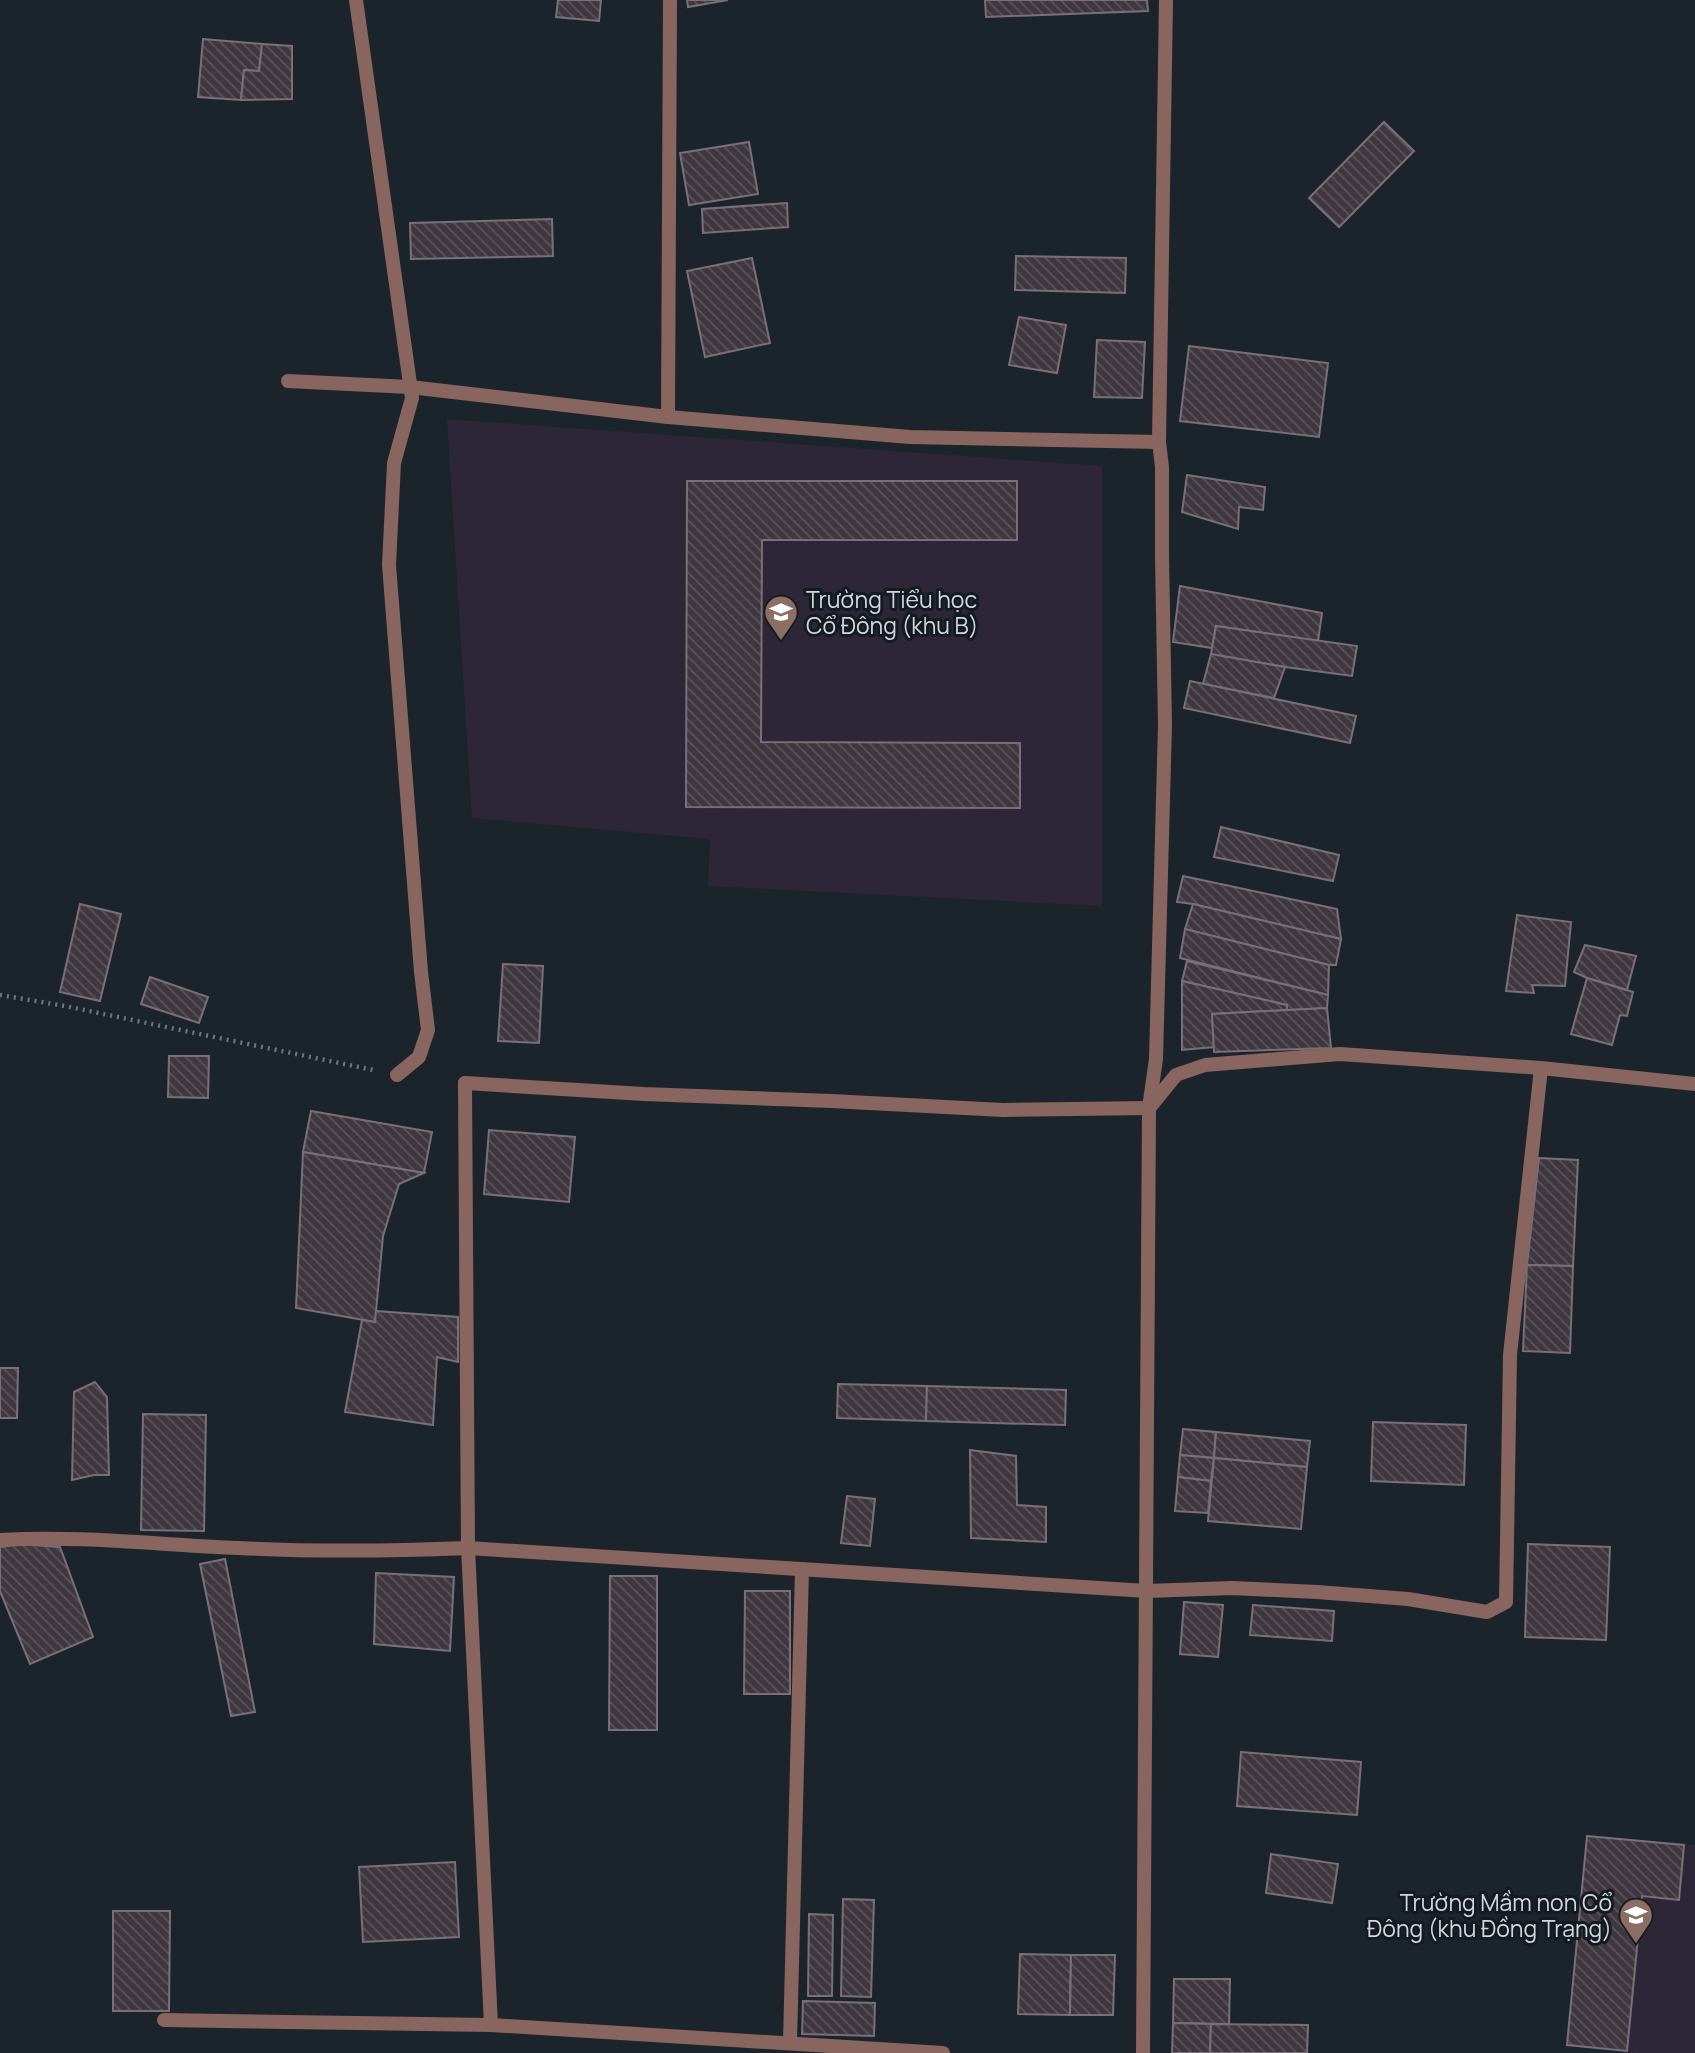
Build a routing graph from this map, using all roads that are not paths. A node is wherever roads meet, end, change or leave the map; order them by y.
1 (356, 0) edge
2 (670, 0) edge
3 (1166, 0) edge
4 (288, 382) dead end
5 (410, 387) junction
6 (668, 417) junction
7 (1159, 442) junction
8 (1541, 1068) junction
9 (397, 1075) road end
10 (1695, 1084) edge
11 (1149, 1108) junction
12 (0, 1540) edge
13 (468, 1548) junction
14 (802, 1569) junction
15 (1147, 1591) junction
16 (164, 2020) dead end
17 (491, 2025) junction
18 (790, 2042) junction
19 (943, 2053) edge
20 (1143, 2053) edge

1 - 5 street
2 - 6 street
3 - 7 street
4 - 5 street
5 - 6 street
5 - 9 street
6 - 7 street
7 - 11 street
8 - 10 street
8 - 11 street
8 - 15 street
11 - 13 street
11 - 15 street
12 - 13 street
13 - 14 street
13 - 17 street
14 - 15 street
14 - 18 street
15 - 20 street
16 - 17 street
17 - 18 street
18 - 19 street

